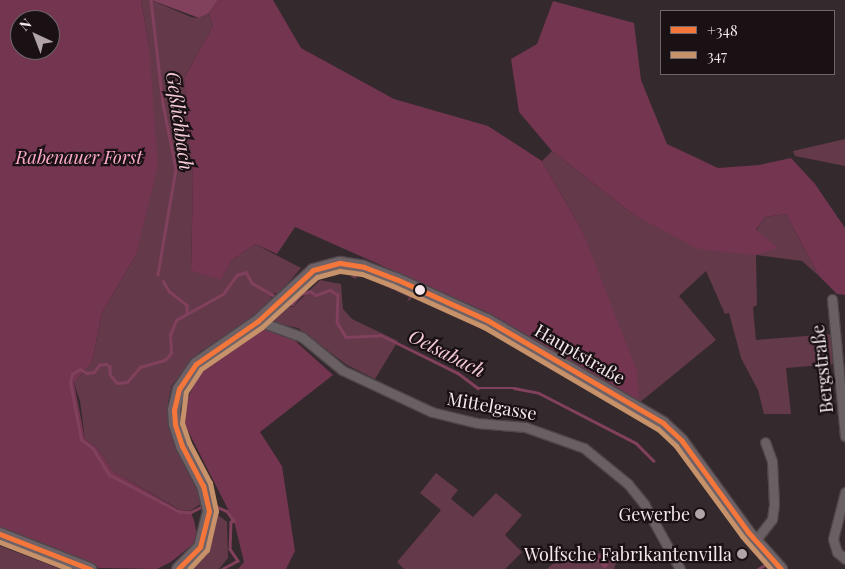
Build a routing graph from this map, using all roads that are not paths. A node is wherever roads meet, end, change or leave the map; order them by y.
1 (832, 299) dead end
2 (258, 321) junction
3 (845, 436) edge
4 (765, 442) dead end
5 (845, 492) edge
6 (0, 534) edge
7 (755, 541) junction
8 (845, 559) edge
9 (90, 569) edge
10 (178, 569) edge
11 (680, 569) edge
12 (782, 569) edge

1 - 3 street, Bergstraße
2 - 7 main road, Hauptstraße
2 - 10 main road
2 - 11 street, Mittelgasse
4 - 7 street
5 - 8 street
6 - 9 main road
7 - 12 main road, Hauptstraße

